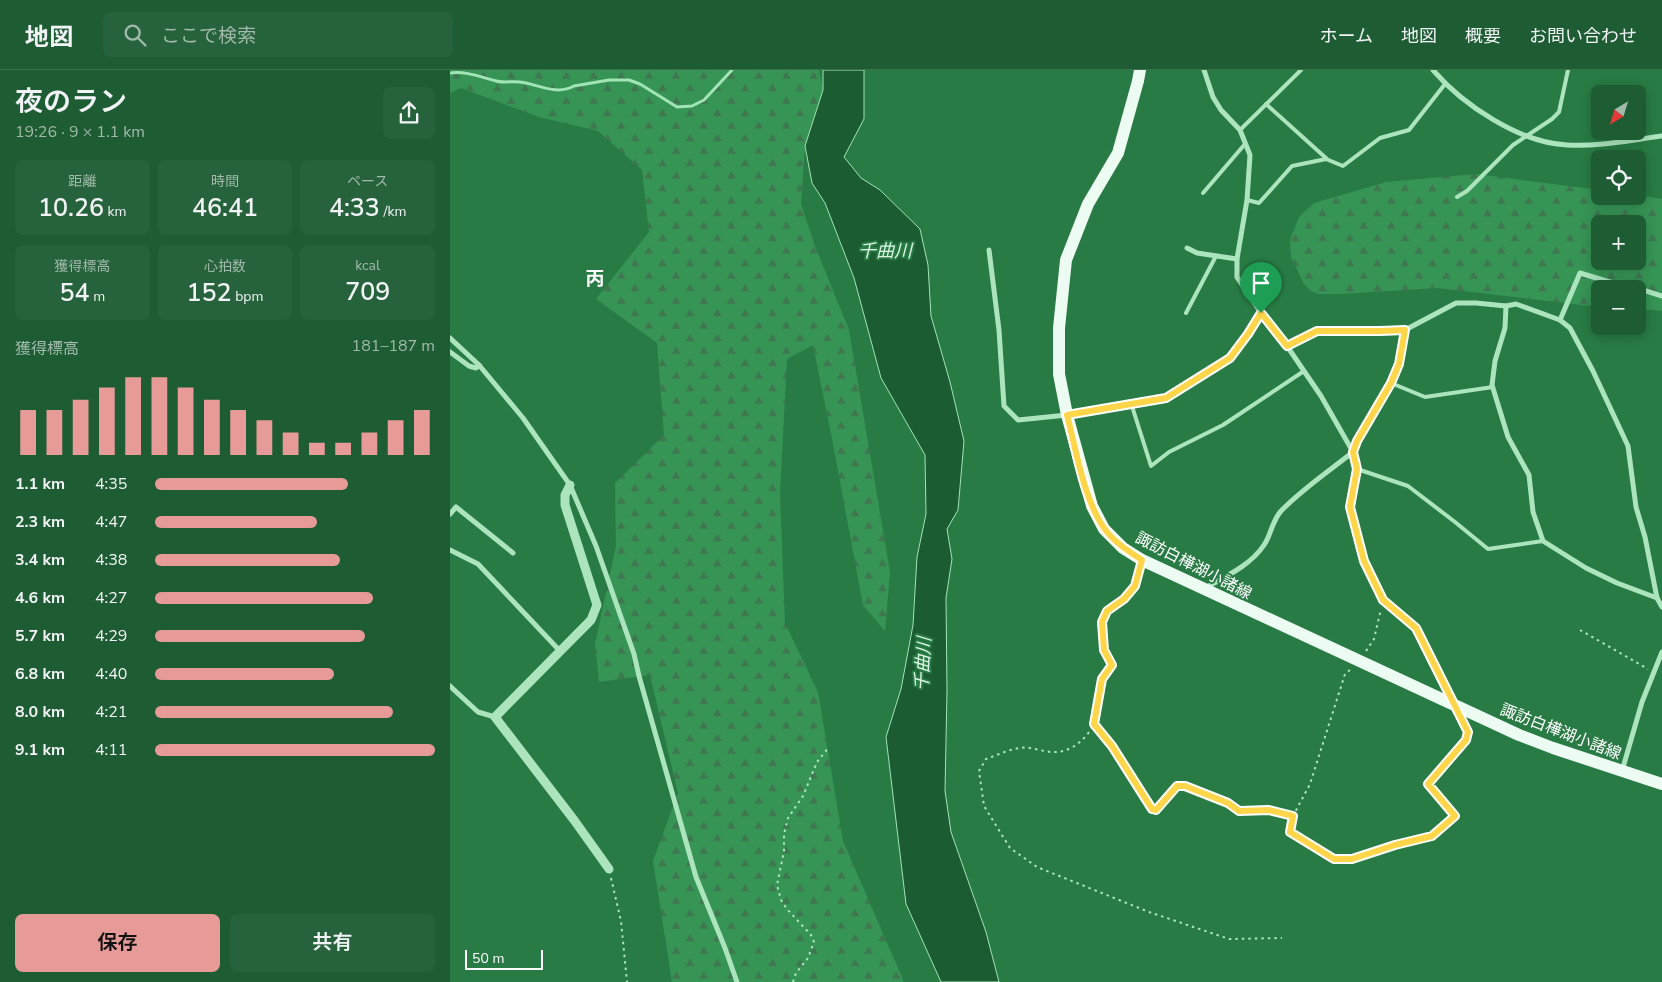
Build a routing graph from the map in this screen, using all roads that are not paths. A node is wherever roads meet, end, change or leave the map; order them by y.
1 (1140, 70) edge
2 (1204, 70) edge
3 (1301, 70) edge
4 (1433, 70) edge
5 (1568, 70) edge
6 (1445, 84) junction
7 (1266, 104) junction
8 (1240, 130) junction
9 (1527, 136) junction
10 (1662, 136) edge
11 (1246, 144) junction
12 (1329, 160) junction
13 (1203, 193) dead end
14 (1457, 197) dead end
15 (1247, 200) junction
16 (1186, 248) dead end
17 (988, 250) dead end
18 (1216, 256) junction
19 (1237, 259) junction
20 (1662, 296) edge
21 (1506, 306) junction
22 (1261, 313) junction
23 (1186, 314) dead end
24 (1560, 320) junction
25 (1405, 330) junction
26 (450, 338) edge
27 (1287, 346) junction
28 (450, 352) edge
29 (480, 365) junction
30 (1304, 371) junction
31 (1391, 383) junction
32 (1493, 387) junction
33 (1131, 403) junction
34 (1067, 415) junction
35 (1353, 452) junction
36 (1357, 469) junction
37 (570, 485) junction
38 (450, 514) edge
39 (1543, 541) junction
40 (450, 550) edge
41 (513, 552) dead end
42 (1142, 560) junction
43 (1203, 590) junction
44 (1657, 598) junction
45 (1662, 607) edge
46 (560, 651) junction
47 (1662, 652) edge
48 (1112, 665) road end
49 (450, 686) edge
50 (1455, 706) junction
51 (495, 717) junction
52 (1622, 772) junction
53 (1662, 784) edge
54 (1455, 816) road end
55 (609, 870) road end
56 (737, 982) edge

1 - 34 main road, 諏訪白樺湖小諸線
2 - 8 street
3 - 7 lane
4 - 6 street
5 - 9 lane
6 - 9 street
6 - 12 lane
7 - 8 lane
7 - 12 lane
8 - 11 street
9 - 10 street
9 - 14 lane
11 - 13 lane
11 - 15 street
12 - 15 lane
15 - 19 street
16 - 18 street
17 - 34 street
18 - 19 street
18 - 23 lane
19 - 22 street
20 - 24 street
21 - 24 street
21 - 25 street
21 - 32 street
22 - 27 street
22 - 33 street
24 - 44 street
25 - 27 lane
25 - 31 street
26 - 29 street
27 - 30 street
28 - 29 street
29 - 37 street
30 - 33 lane
30 - 35 street
31 - 32 lane
31 - 35 street
32 - 39 street
33 - 34 street
34 - 42 main road, 諏訪白樺湖小諸線
35 - 36 street
35 - 43 street
36 - 39 lane
36 - 50 street
37 - 46 street
37 - 56 street
38 - 41 street
39 - 44 street
40 - 46 street
42 - 43 main road, 諏訪白樺湖小諸線
42 - 48 street
43 - 50 main road, 諏訪白樺湖小諸線
44 - 45 street
46 - 51 street
47 - 52 street
49 - 51 street
50 - 52 main road, 諏訪白樺湖小諸線
50 - 54 lane
51 - 55 street
52 - 53 main road, 諏訪白樺湖小諸線

